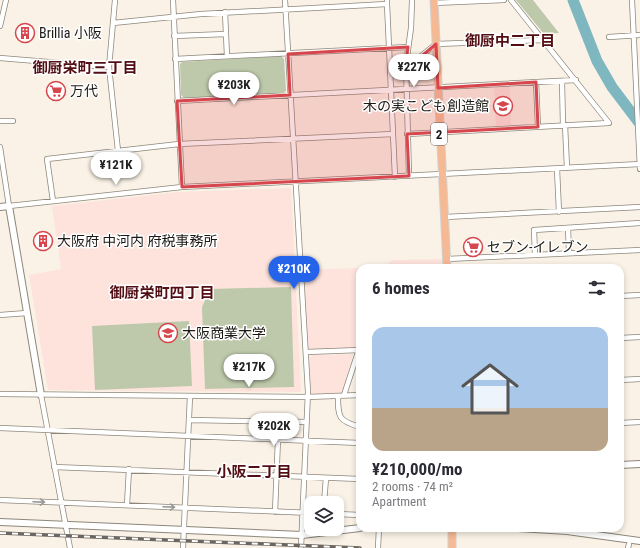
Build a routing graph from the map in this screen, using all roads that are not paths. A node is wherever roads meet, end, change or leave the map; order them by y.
1 (6, 0) edge
2 (115, 0) edge
3 (173, 0) edge
4 (285, 0) edge
5 (412, 0) edge
6 (504, 0) edge
7 (511, 0) edge
8 (632, 0) edge
9 (434, 1) edge
10 (387, 2) edge
11 (286, 10) junction
12 (225, 12) junction
13 (174, 16) junction
14 (112, 23) junction
15 (0, 26) edge
16 (226, 34) junction
17 (640, 35) edge
18 (174, 36) junction
19 (634, 36) junction
20 (609, 37) dead end
21 (542, 40) junction
22 (436, 44) junction
23 (408, 47) junction
24 (388, 48) junction
25 (288, 54) junction
26 (227, 56) junction
27 (0, 58) edge
28 (175, 59) junction
29 (109, 67) junction
30 (405, 77) junction
31 (638, 77) edge
32 (576, 80) junction
33 (562, 81) junction
34 (536, 82) junction
35 (438, 88) junction
36 (406, 89) junction
37 (390, 90) junction
38 (290, 95) junction
39 (177, 101) junction
40 (13, 121) dead end
41 (0, 122) edge
42 (564, 125) junction
43 (538, 127) junction
44 (439, 132) junction
45 (393, 134) junction
46 (407, 134) junction
47 (294, 139) junction
48 (179, 144) junction
49 (0, 146) edge
50 (118, 151) junction
51 (1, 163) edge
52 (640, 164) edge
53 (567, 168) junction
54 (640, 168) edge
55 (557, 169) junction
56 (441, 174) junction
57 (409, 176) junction
58 (395, 177) junction
59 (296, 182) junction
60 (182, 187) junction
61 (53, 201) junction
62 (9, 206) junction
63 (0, 207) edge
64 (640, 207) edge
65 (559, 212) junction
66 (445, 217) junction
67 (640, 223) edge
68 (568, 228) junction
69 (640, 250) edge
70 (570, 253) junction
71 (535, 255) junction
72 (447, 259) junction
73 (447, 264) edge
74 (640, 294) edge
75 (624, 296) edge
76 (27, 313) junction
77 (0, 315) edge
78 (640, 337) edge
79 (624, 338) edge
80 (356, 349) edge
81 (306, 352) junction
82 (356, 361) edge
83 (640, 379) edge
84 (624, 380) edge
85 (0, 394) edge
86 (41, 395) junction
87 (356, 395) edge
88 (190, 396) junction
89 (344, 396) junction
90 (307, 397) junction
91 (338, 397) junction
92 (190, 420) junction
93 (306, 422) junction
94 (640, 422) edge
95 (624, 423) edge
96 (356, 426) edge
97 (0, 428) edge
98 (47, 431) junction
99 (188, 436) junction
100 (278, 439) junction
101 (306, 440) junction
102 (356, 442) edge
103 (640, 464) edge
104 (624, 465) edge
105 (54, 467) junction
106 (129, 470) junction
107 (187, 472) junction
108 (277, 475) junction
109 (304, 477) junction
110 (326, 478) junction
111 (356, 479) edge
112 (325, 496) edge
113 (0, 500) edge
114 (61, 502) junction
115 (127, 505) junction
116 (185, 508) junction
117 (275, 512) junction
118 (303, 513) junction
119 (344, 514) edge
120 (356, 515) edge
121 (0, 522) edge
122 (65, 525) junction
123 (356, 528) edge
124 (184, 529) junction
125 (379, 532) edge
126 (452, 532) edge
127 (591, 532) edge
128 (302, 535) junction
129 (640, 541) edge
130 (70, 548) edge
131 (183, 548) edge
132 (301, 548) edge
133 (378, 548) edge
134 (452, 548) edge

1 - 15 street
2 - 14 street
3 - 13 street
4 - 11 street
5 - 23 street
6 - 9 street
7 - 21 street
8 - 19 street
9 - 22 main road, 2
10 - 11 street
10 - 24 street
11 - 12 street
11 - 25 street
12 - 13 street
12 - 16 street
13 - 14 street
13 - 18 street
14 - 29 street
16 - 18 street
16 - 26 street
17 - 19 street
18 - 28 street
19 - 20 street
19 - 31 street
21 - 22 street
21 - 32 street
22 - 30 street
22 - 35 main road, 2
23 - 24 street
23 - 30 street
24 - 25 street
24 - 37 street
25 - 26 street
25 - 38 street
26 - 28 street
27 - 29 street
28 - 39 street
29 - 50 street
30 - 36 street
31 - 52 street
32 - 33 street
32 - 42 street
33 - 34 street
33 - 42 street
34 - 35 street
34 - 43 street
35 - 36 street
35 - 44 main road, 2
36 - 37 street
36 - 46 street
37 - 38 street
37 - 45 street
38 - 39 street
38 - 47 street
39 - 48 street
40 - 41 street
42 - 43 street
42 - 53 street
43 - 44 street
44 - 46 street
44 - 56 main road, 2
45 - 47 street
45 - 58 street
46 - 57 street
47 - 48 street
47 - 59 street
48 - 50 street
48 - 60 street
49 - 51 street
50 - 61 street
51 - 62 street
52 - 53 street
52 - 54 street
53 - 55 street
55 - 56 street
55 - 65 street
56 - 57 street
56 - 66 main road, 2
57 - 58 street
58 - 59 street
59 - 60 street
59 - 81 street
60 - 61 street
61 - 62 street
62 - 63 street
62 - 76 street
64 - 65 street
65 - 66 street
66 - 72 main road, 2
67 - 68 street
68 - 70 street
68 - 71 street
69 - 70 street
70 - 71 street
71 - 72 street
72 - 73 main road, 2
74 - 75 street
76 - 77 street
76 - 86 street
78 - 79 street
80 - 81 street
81 - 90 street
82 - 89 street
83 - 84 street
85 - 86 street
86 - 88 street
86 - 98 street
87 - 89 street
88 - 90 street
88 - 92 street
89 - 91 street
90 - 91 street
90 - 93 street
91 - 96 street
92 - 93 street
92 - 99 street
93 - 101 street
94 - 95 street
97 - 98 street
98 - 99 street
98 - 105 street
99 - 100 street
99 - 107 street
100 - 101 street
100 - 108 street
101 - 102 street
101 - 109 street
103 - 104 street
105 - 106 street
105 - 114 street
106 - 107 street
106 - 115 street
107 - 108 street
107 - 116 street
108 - 109 street
108 - 117 street
109 - 110 street
109 - 118 street
110 - 111 street
110 - 112 street
113 -> 114 street
114 - 115 street
114 - 122 street
115 -> 116 street
116 - 117 street
116 - 124 street
117 - 118 street
118 - 128 street
119 - 120 street
121 - 122 street
122 - 124 street
122 - 130 street
123 - 128 street
124 - 128 street
124 - 131 street
125 - 133 street
126 - 134 main road
127 - 129 street
128 - 132 street

